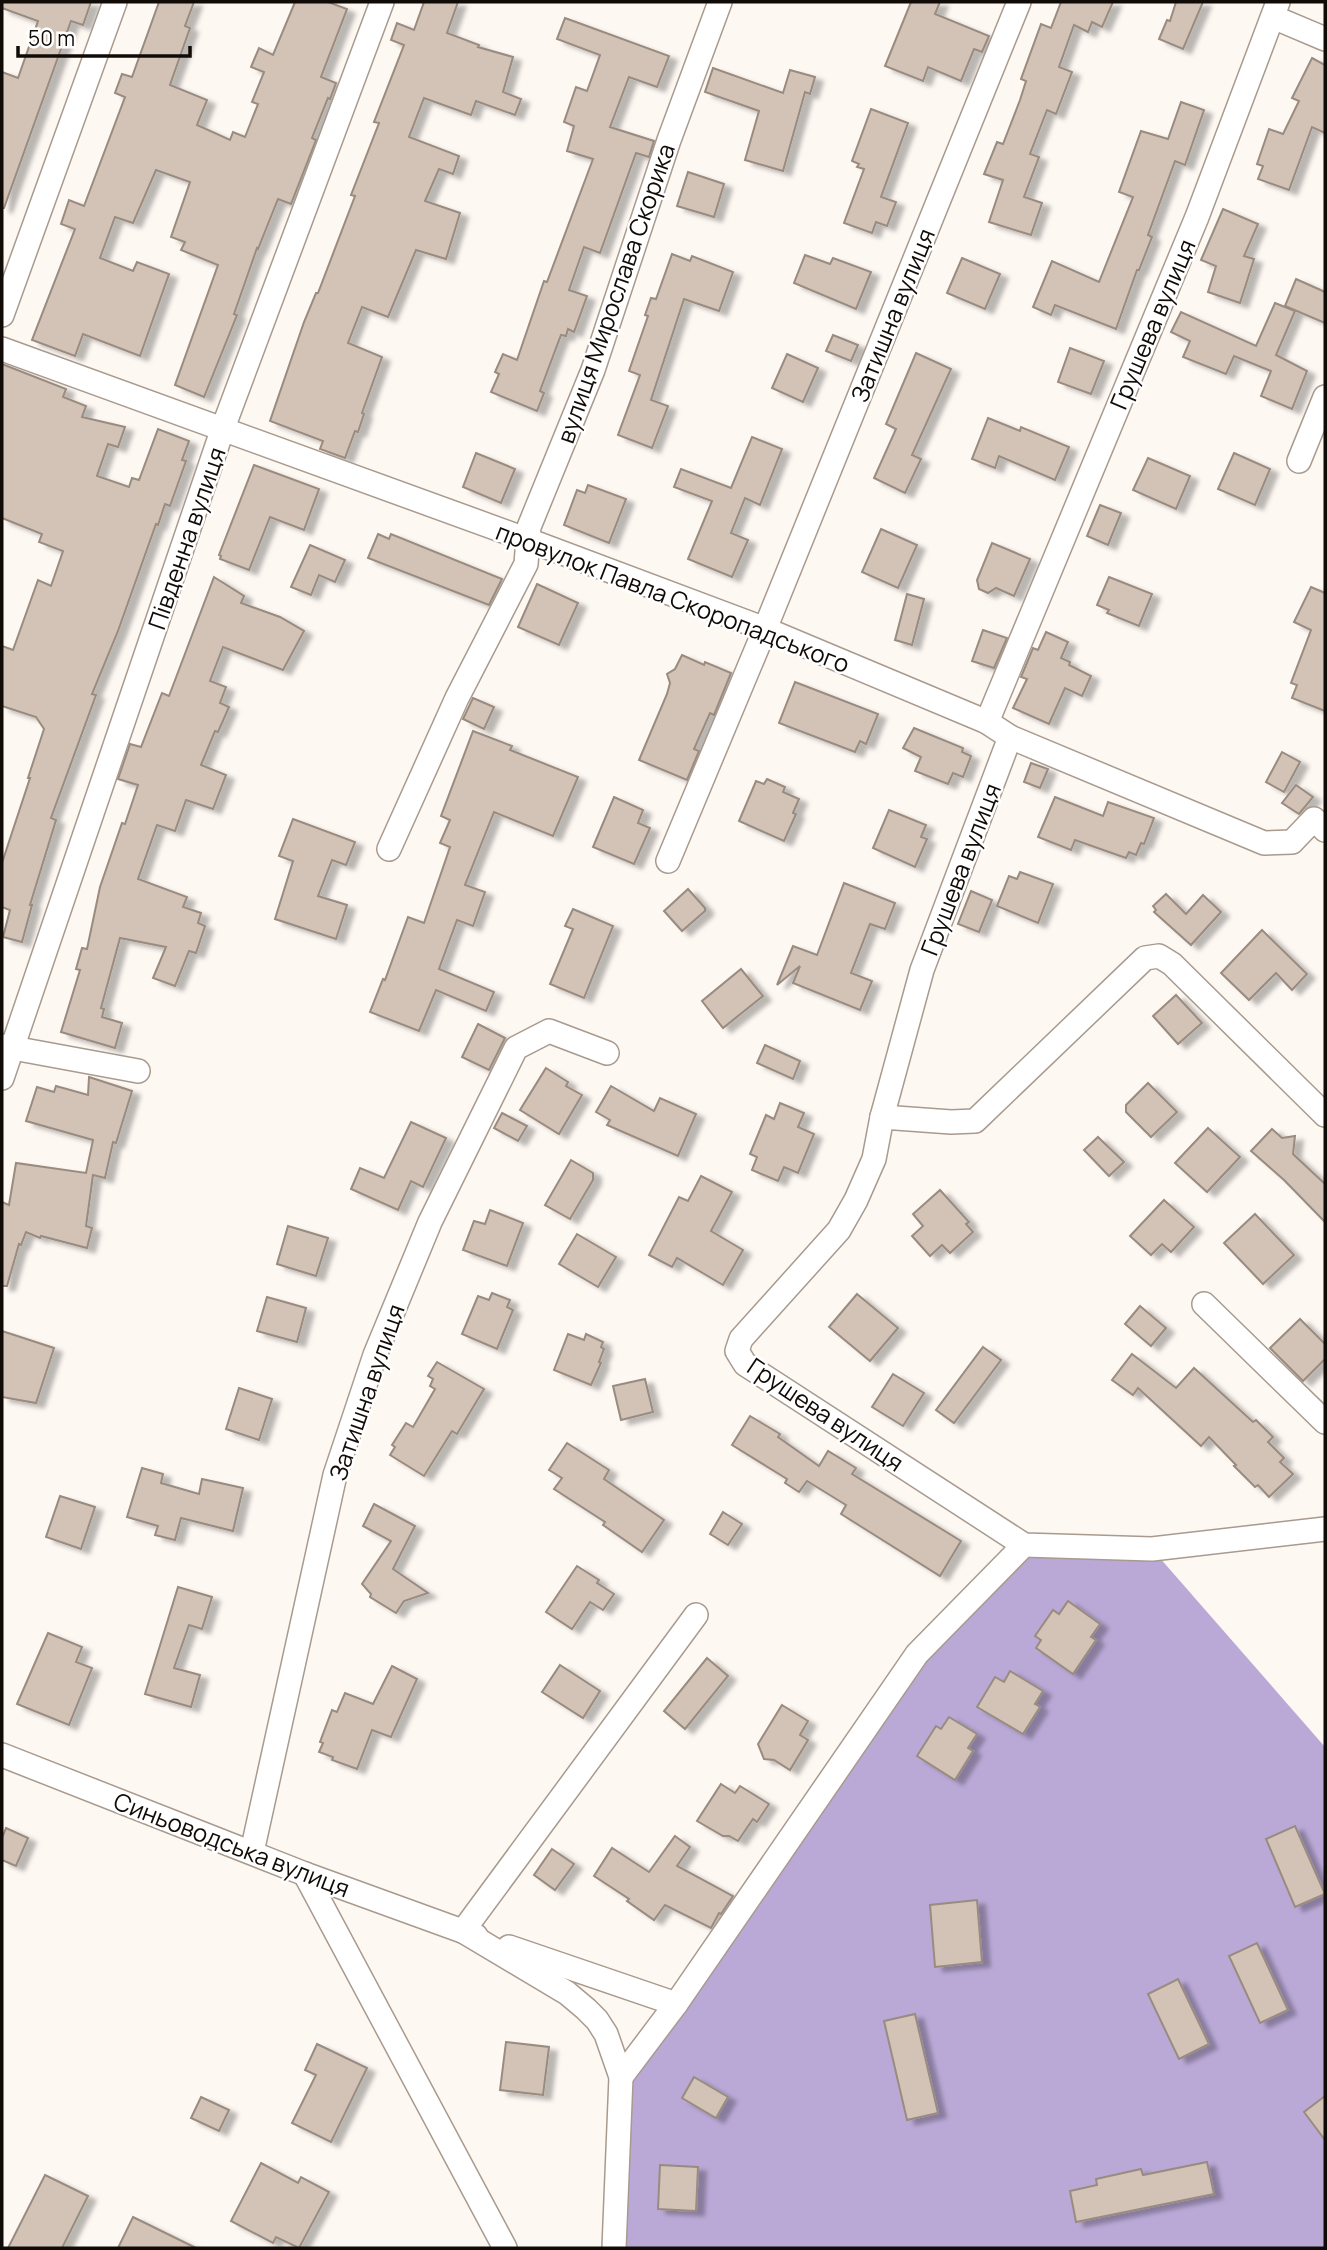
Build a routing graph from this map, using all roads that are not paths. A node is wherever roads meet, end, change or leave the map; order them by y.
1 (115, 2) edge
2 (382, 2) edge
3 (720, 2) edge
4 (1019, 2) edge
5 (1276, 9) edge
6 (1325, 39) edge
7 (2, 315) edge
8 (2, 349) edge
9 (1325, 397) edge
10 (223, 428) junction
11 (1299, 461) dead end
12 (528, 540) junction
13 (765, 629) junction
14 (987, 722) junction
15 (1010, 737) junction
16 (1322, 818) edge
17 (389, 849) dead end
18 (668, 861) dead end
19 (7, 1047) edge
20 (607, 1054) dead end
21 (138, 1071) dead end
22 (2, 1078) edge
23 (1325, 1115) edge
24 (883, 1117) junction
25 (1204, 1304) dead end
26 (1325, 1422) edge
27 (1325, 1529) edge
28 (1024, 1545) junction
29 (696, 1615) dead end
30 (2, 1755) edge
31 (252, 1852) junction
32 (305, 1874) junction
33 (463, 1931) junction
34 (676, 2004) junction
35 (621, 2077) junction
36 (505, 2248) edge
37 (614, 2248) edge

1 - 7 street
2 - 10 street, Південна вулиця
3 - 12 street, вулиця Мирослава Скорика
4 - 13 street, Затишна вулиця
5 - 6 street
5 - 14 street, Грушева вулиця
8 - 10 street, провулок Павла Скоропадського
9 - 11 street
10 - 12 street, провулок Павла Скоропадського
10 - 19 street, Південна вулиця
12 - 13 street, провулок Павла Скоропадського
12 - 17 street, вулиця Мирослава Скорика
13 - 14 street, провулок Павла Скоропадського
13 - 18 street, Затишна вулиця
14 - 15 street, провулок Павла Скоропадського
15 - 16 street, провулок Павла Скоропадського
15 - 24 street, Грушева вулиця
19 - 21 street
19 - 22 street, Південна вулиця
20 - 31 street, Затишна вулиця
23 - 24 street
24 - 28 street, Грушева вулиця
25 - 26 street
27 - 28 street
28 - 34 street
29 - 33 street
30 - 31 street, Синьоводська вулиця
31 - 32 street, Синьоводська вулиця
32 - 33 street, Синьоводська вулиця
32 - 36 street
33 - 34 street, Синьоводська вулиця
33 - 35 street, Синьоводська вулиця
34 - 35 street
35 - 37 street

